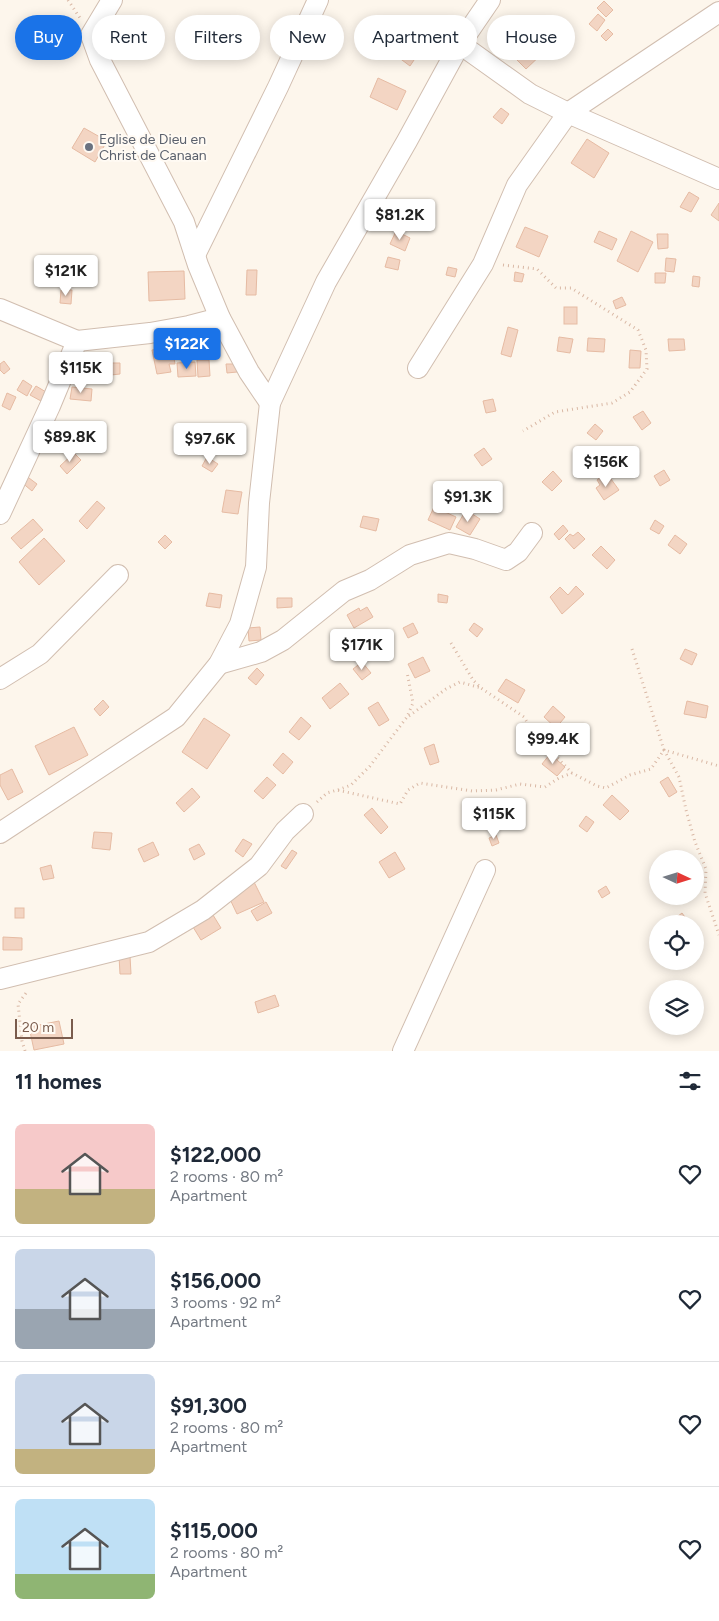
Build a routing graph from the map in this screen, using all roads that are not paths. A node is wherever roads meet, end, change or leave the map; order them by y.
1 (112, 0) edge
2 (318, 0) edge
3 (490, 0) edge
4 (719, 12) edge
5 (477, 19) edge
6 (477, 56) edge
7 (451, 60) edge
8 (568, 113) junction
9 (719, 179) edge
10 (195, 255) junction
11 (0, 309) edge
12 (220, 318) junction
13 (76, 341) junction
14 (418, 368) dead end
15 (270, 403) junction
16 (0, 514) edge
17 (532, 532) dead end
18 (118, 575) dead end
19 (219, 664) junction
20 (0, 679) edge
21 (303, 814) road end
22 (0, 833) edge
23 (485, 870) dead end
24 (0, 979) edge
25 (403, 1051) edge

1 - 10 street
2 - 10 street
3 - 5 street
4 - 8 street
6 - 8 street
7 - 15 street
8 - 9 street
8 - 14 street
10 - 12 street
11 - 13 street
12 - 13 street
12 - 15 street
13 - 16 street
15 - 19 street
17 - 19 street
18 - 20 street
19 - 22 street
21 - 24 street
23 - 25 street

